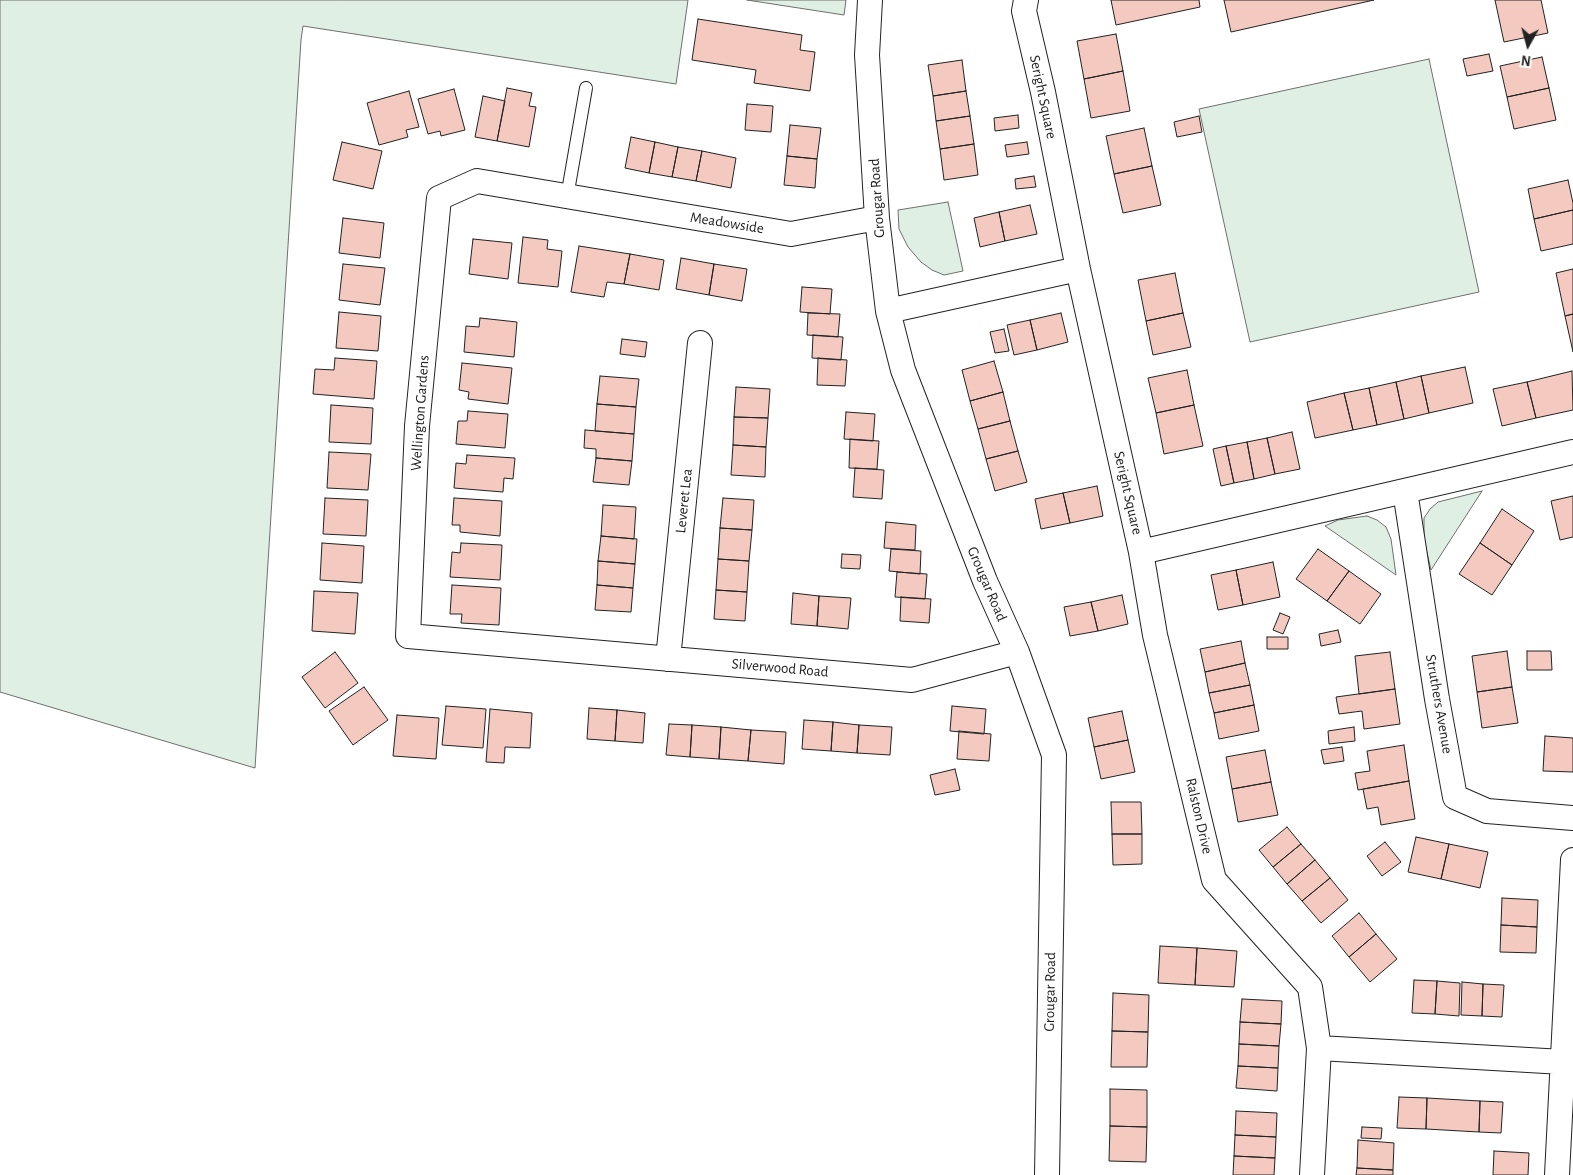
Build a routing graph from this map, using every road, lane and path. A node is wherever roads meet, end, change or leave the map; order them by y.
1 (870, 0) edge
2 (1026, 0) edge
3 (586, 88) dead end
4 (571, 197) junction
5 (877, 218) junction
6 (1078, 269) junction
7 (888, 311) junction
8 (700, 344) dead end
9 (1573, 452) edge
10 (1405, 491) junction
11 (1141, 552) junction
12 (541, 647) joint
13 (1017, 652) junction
14 (668, 659) junction
15 (1573, 818) edge
16 (1573, 860) edge
17 (1318, 1048) junction
18 (1563, 1062) junction
19 (1047, 1175) edge
20 (1312, 1175) edge
21 (1558, 1175) edge

1 - 5 street, Grougar Road
2 - 6 street, Seright Square
3 - 4 lane
4 - 5 street, Meadowside
4 - 12 street, Wellington Gardens
5 - 7 street, Grougar Road
6 - 7 street
6 - 11 street, Seright Square
7 - 13 street, Grougar Road
8 - 14 street, Leveret Lea
9 - 10 street, Seright Square
10 - 11 street, Seright Square
10 - 15 street, Struthers Avenue
11 - 17 street, Ralston Drive
12 - 14 street, Silverwood Road
13 - 14 street, Silverwood Road
13 - 19 street, Grougar Road
16 - 18 street
17 - 18 street
17 - 20 street, Ralston Drive
18 - 21 street

